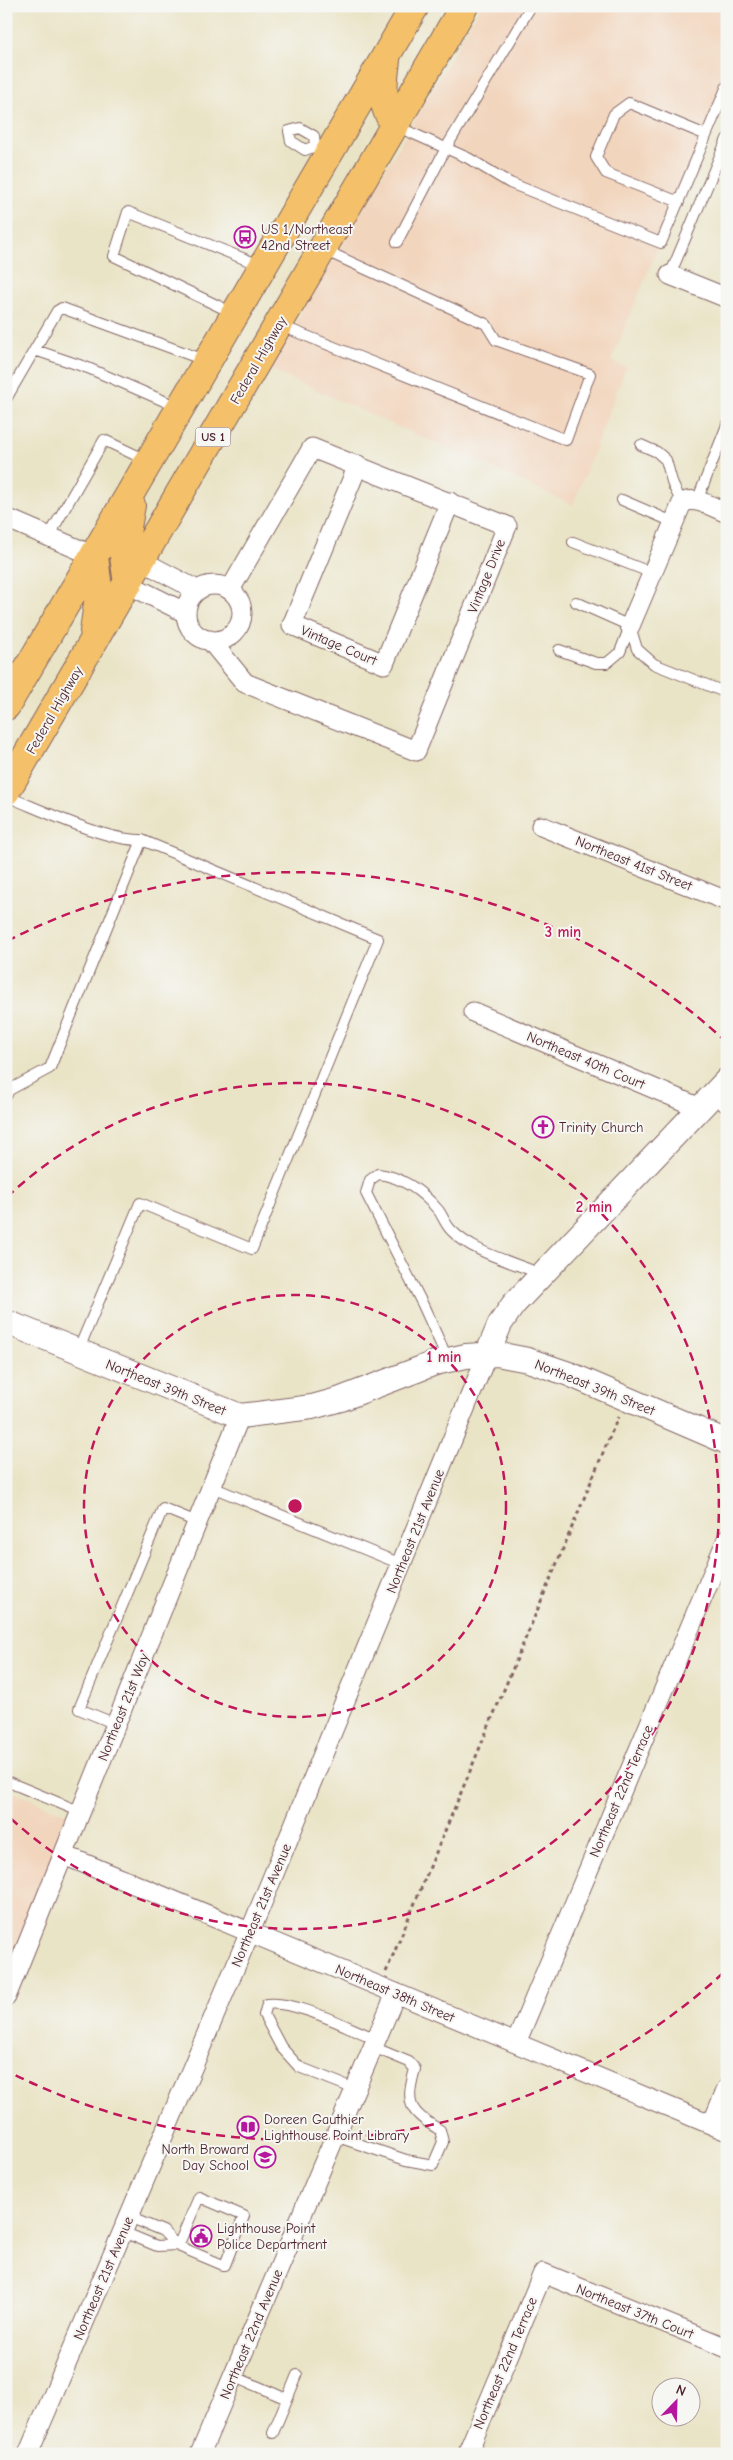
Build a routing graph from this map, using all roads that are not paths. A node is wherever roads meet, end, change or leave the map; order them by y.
1 (415, 6) edge
2 (464, 6) edge
3 (531, 6) edge
4 (387, 54) junction
5 (727, 86) edge
6 (395, 125) junction
7 (706, 135) junction
8 (727, 140) edge
9 (329, 144) junction
10 (446, 148) junction
11 (353, 197) junction
12 (679, 202) junction
13 (397, 242) dead end
14 (322, 249) junction
15 (263, 266) junction
16 (670, 275) joint
17 (727, 298) edge
18 (235, 314) junction
19 (278, 324) junction
20 (36, 350) junction
21 (207, 362) junction
22 (6, 399) edge
23 (180, 408) junction
24 (727, 424) edge
25 (641, 444) dead end
26 (358, 465) junction
27 (143, 472) junction
28 (622, 500) dead end
29 (450, 502) junction
30 (690, 502) junction
31 (727, 513) edge
32 (6, 518) edge
33 (673, 522) junction
34 (49, 536) junction
35 (572, 542) dead end
36 (94, 556) junction
37 (134, 572) junction
38 (652, 572) junction
39 (197, 590) junction
40 (230, 590) junction
41 (576, 602) dead end
42 (186, 613) junction
43 (630, 626) junction
44 (210, 640) junction
45 (92, 645) junction
46 (560, 650) dead end
47 (727, 693) edge
48 (6, 706) edge
49 (6, 791) edge
50 (6, 796) edge
51 (541, 826) dead end
52 (142, 840) junction
53 (727, 901) edge
54 (472, 1012) dead end
55 (6, 1096) edge
56 (717, 1096) edge
57 (543, 1274) junction
58 (6, 1322) edge
59 (78, 1351) junction
60 (488, 1355) junction
61 (448, 1360) junction
62 (240, 1416) junction
63 (727, 1442) edge
64 (212, 1487) junction
65 (197, 1522) junction
66 (727, 1539) edge
67 (402, 1564) junction
68 (116, 1724) junction
69 (6, 1781) edge
70 (81, 1812) junction
71 (64, 1855) junction
72 (250, 1932) junction
73 (388, 1990) junction
74 (6, 1996) edge
75 (375, 2043) junction
76 (516, 2043) junction
77 (727, 2088) edge
78 (355, 2089) junction
79 (719, 2128) edge
80 (335, 2136) junction
81 (126, 2224) junction
82 (177, 2246) junction
83 (543, 2273) joint
84 (727, 2348) edge
85 (297, 2375) dead end
86 (233, 2376) junction
87 (287, 2399) junction
88 (273, 2433) dead end
89 (28, 2454) edge
90 (200, 2454) edge
91 (467, 2454) edge

1 - 4 main road
2 - 6 main road, Federal Highway / US 1
3 - 10 lane
4 - 6 main road
4 - 9 main road
5 - 7 lane
6 - 10 lane
6 - 11 main road, Federal Highway / US 1
7 - 12 lane
7 - 12 lane
8 - 16 lane
9 - 11 main road
9 - 15 main road
10 - 12 lane
10 - 13 lane
11 - 14 main road, Federal Highway / US 1
14 - 19 main road, Federal Highway / US 1
14 - 19 lane
15 - 18 main road
15 - 18 lane
16 - 17 street
18 - 21 main road
19 - 37 main road, Federal Highway / US 1
20 - 21 lane
20 - 22 lane
20 - 23 lane
21 - 23 main road
23 - 27 main road
24 - 30 lane
25 - 30 lane
26 - 29 street, Vintage Drive
26 - 29 street, Vintage Court
26 - 40 street, Vintage Drive
27 - 34 lane
27 - 36 main road
27 - 37 main road
28 - 33 lane
29 - 44 street, Vintage Drive
30 - 31 street
30 - 33 street
32 - 34 street
33 - 38 street
34 - 36 street
35 - 38 lane
36 - 45 main road
36 - 48 main road
37 - 39 street
37 - 42 street
37 - 45 main road, Federal Highway / US 1
38 - 43 street
39 - 40 street
39 - 42 street
40 - 44 street
41 - 43 lane
42 - 44 street
43 - 46 lane
43 - 47 lane
45 - 49 main road, Federal Highway / US 1
50 - 52 lane
51 - 53 street, Northeast 41st Street
52 - 55 lane
52 - 59 lane
54 - 56 street, Northeast 40th Court
56 - 57 street
57 - 60 street
57 - 61 lane
58 - 59 street, Northeast 39th Street
59 - 62 street, Northeast 39th Street
60 - 61 street, Northeast 39th Street
60 - 63 street, Northeast 39th Street
60 - 67 street, Northeast 21st Avenue
61 - 62 street, Northeast 39th Street
62 - 64 street, Northeast 21st Way
64 - 65 street, Northeast 21st Way
64 - 67 lane
65 - 68 street, Northeast 21st Way
65 - 68 lane
66 - 76 street, Northeast 22nd Terrace
67 - 72 street, Northeast 21st Avenue
68 - 70 street, Northeast 21st Way
69 - 70 lane
70 - 71 street, Northeast 21st Way
71 - 72 street, Northeast 38th Street
71 - 74 street, Northeast 21st Way
72 - 73 street, Northeast 38th Street
72 - 81 street, Northeast 21st Avenue
73 - 75 street, Northeast 22nd Avenue
73 - 76 street, Northeast 38th Street
75 - 78 street, Northeast 22nd Avenue
75 - 78 lane
75 - 80 lane
76 - 79 street, Northeast 38th Street
77 - 79 street
78 - 80 street, Northeast 22nd Avenue
80 - 86 street, Northeast 22nd Avenue
81 - 82 lane
81 - 82 lane
81 - 89 street, Northeast 21st Avenue
82 - 82 lane
83 - 84 street, Northeast 37th Court
83 - 91 street, Northeast 22nd Terrace
85 - 87 lane
86 - 87 lane
86 - 90 street, Northeast 22nd Avenue
87 - 88 lane

